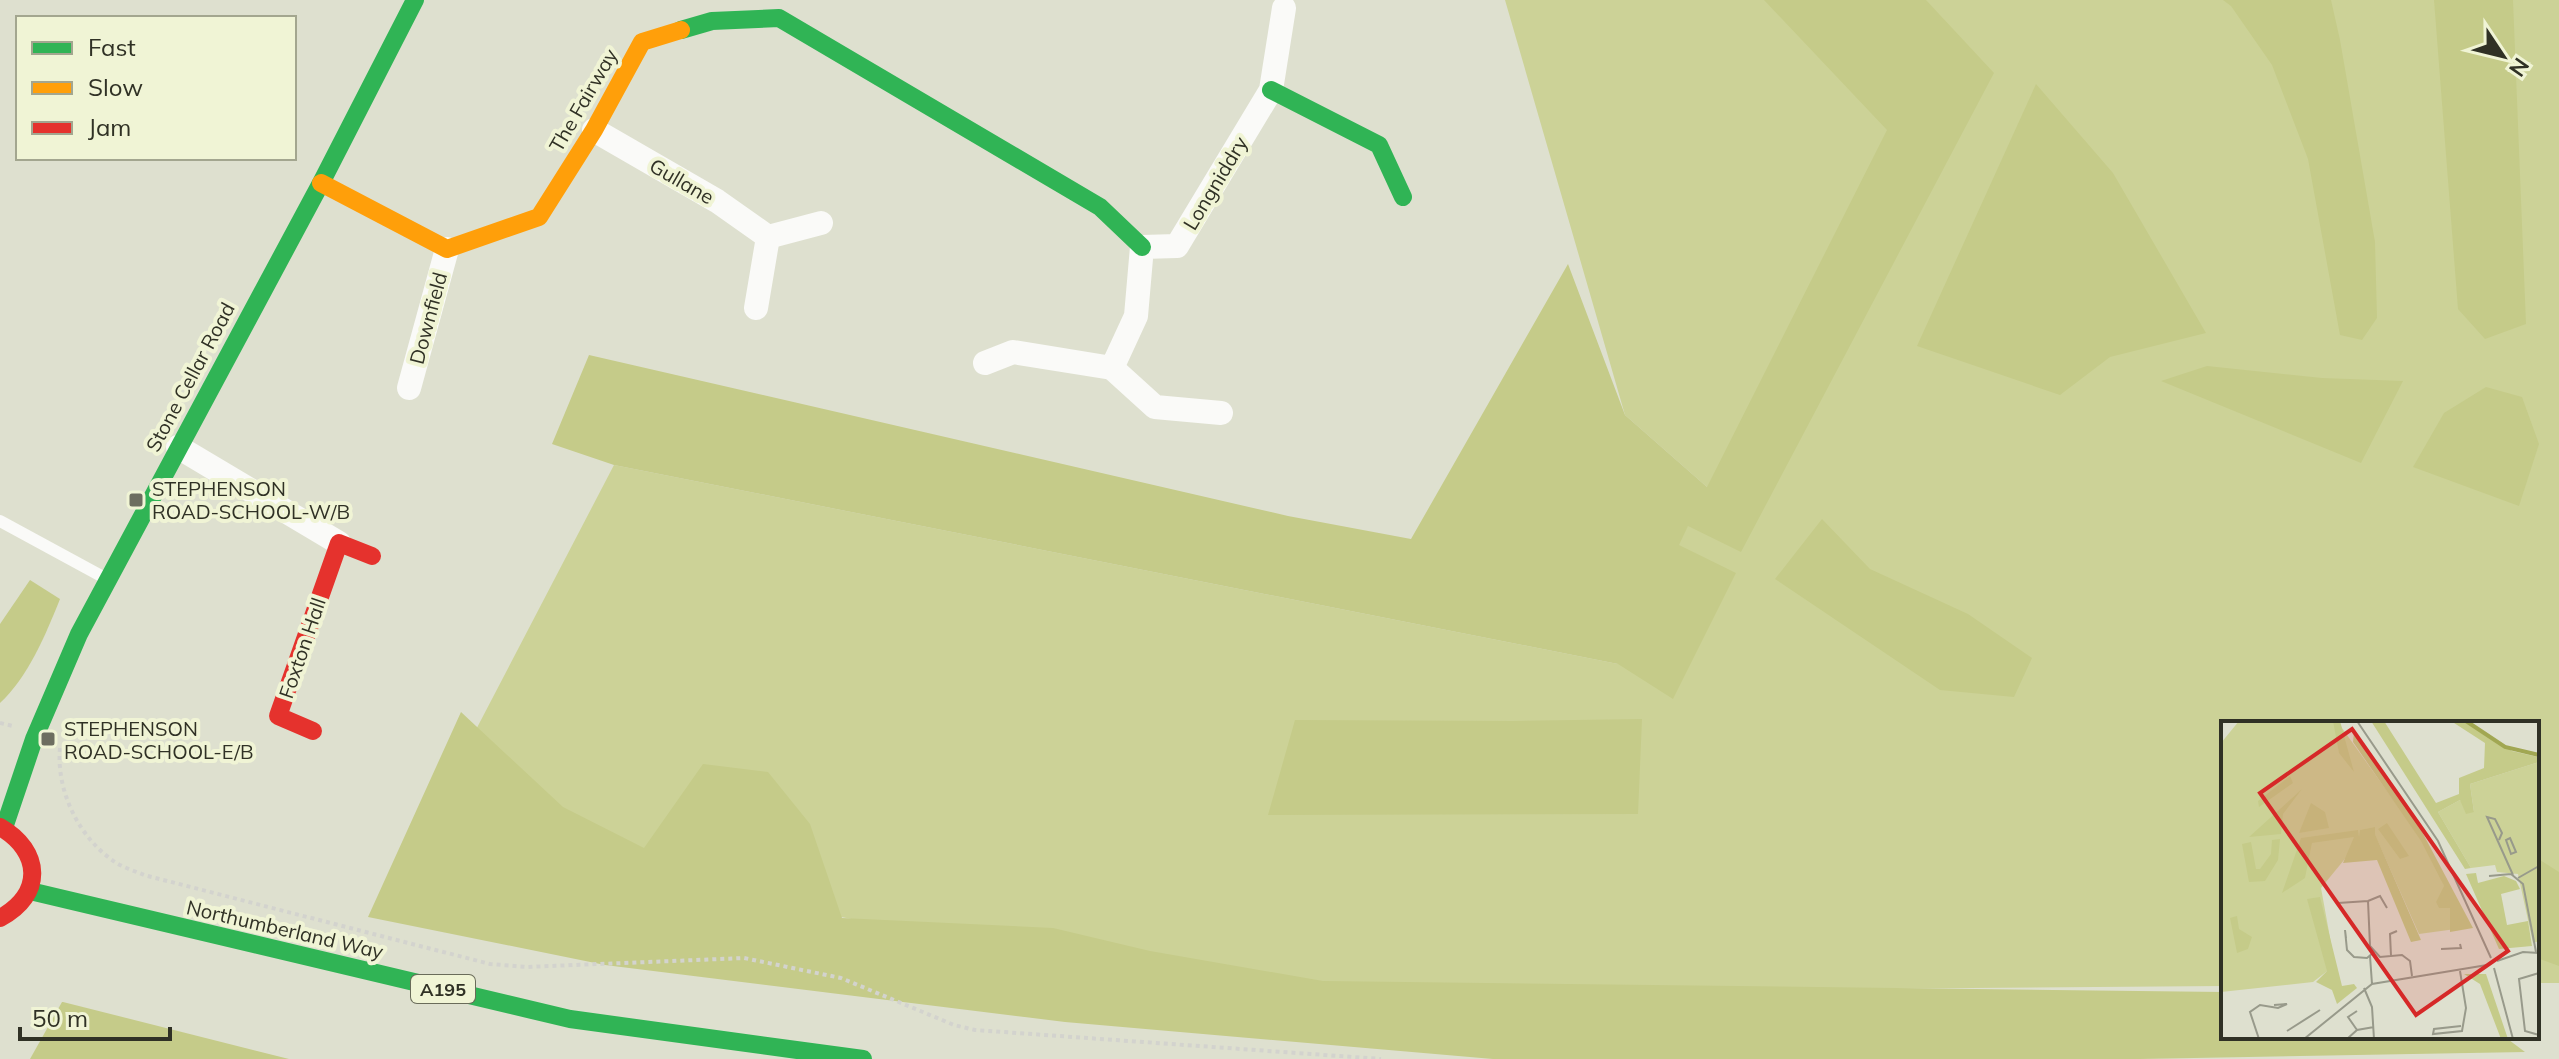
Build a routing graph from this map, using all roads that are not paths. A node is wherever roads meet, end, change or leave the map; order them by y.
1 (415, 0) edge
2 (1284, 8) dead end
3 (711, 10) edge
4 (1271, 90) junction
5 (594, 130) junction
6 (321, 183) junction
7 (1403, 197) dead end
8 (821, 223) dead end
9 (768, 237) junction
10 (1142, 247) junction
11 (447, 249) junction
12 (756, 308) dead end
13 (985, 363) dead end
14 (1112, 368) junction
15 (409, 388) dead end
16 (1221, 413) dead end
17 (178, 447) junction
18 (0, 521) edge
19 (339, 543) junction
20 (372, 556) dead end
21 (107, 580) junction
22 (313, 731) dead end
23 (2, 828) edge
24 (30, 891) junction
25 (0, 918) edge
26 (863, 1059) edge

1 - 6 street, Stone Cellar Road
2 - 4 street, Longniddry
3 - 5 street, The Fairway
3 - 10 street, The Fairway
4 - 7 street
4 - 10 street, Longniddry
5 - 9 street, Gullane
5 - 11 street, The Fairway
6 - 11 street
6 - 17 street, Stone Cellar Road
8 - 9 street
9 - 12 street
10 - 14 street
11 - 15 street, Downfield
13 - 14 street
14 - 16 street
17 - 19 street
17 - 21 street, Stone Cellar Road
18 - 21 lane
19 - 20 street
19 - 22 street, Foxton Hall
21 - 23 street, Stone Cellar Road
23 - 24 street
24 - 25 street
24 - 26 street, Northumberland Way / A195

